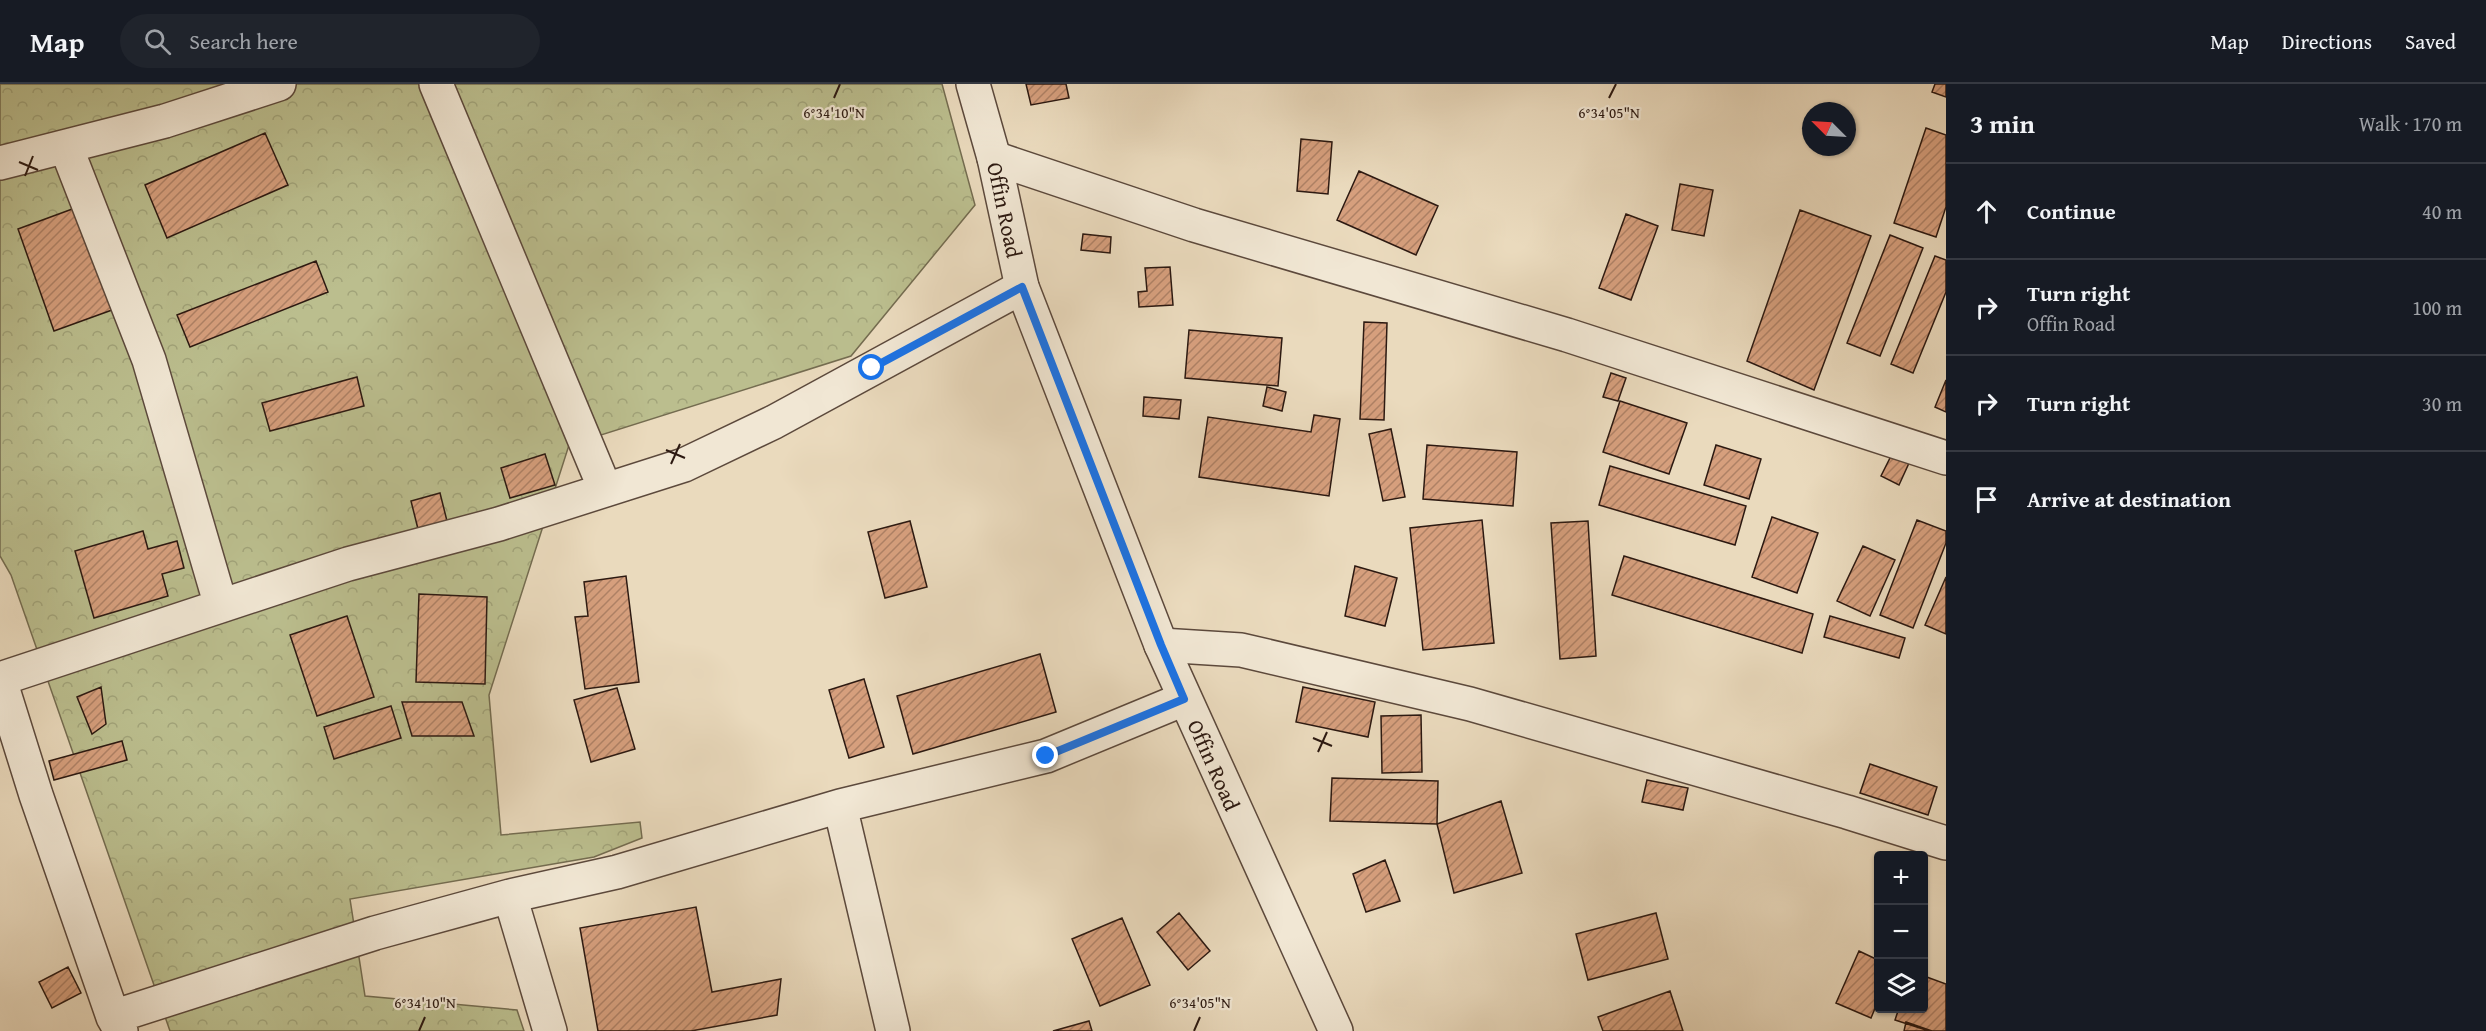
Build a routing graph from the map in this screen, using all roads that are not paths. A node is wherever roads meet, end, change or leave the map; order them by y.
1 (279, 84) edge
2 (436, 84) edge
3 (973, 84) edge
4 (66, 147) junction
5 (994, 158) junction
6 (0, 163) edge
7 (1022, 287) junction
8 (1946, 458) edge
9 (605, 489) junction
10 (221, 606) junction
11 (1161, 645) junction
12 (0, 679) edge
13 (1184, 699) junction
14 (840, 806) junction
15 (1946, 843) edge
16 (510, 896) junction
17 (117, 1024) edge
18 (550, 1031) edge
19 (893, 1031) edge
20 (1336, 1031) edge

1 - 4 street
2 - 9 street
3 - 5 street, Offin Road
4 - 6 street
4 - 10 street
5 - 7 street, Offin Road
5 - 8 street
7 - 9 street
7 - 11 street, Offin Road
9 - 10 street
10 - 12 street
11 - 13 street, Offin Road
11 - 15 street
12 - 17 street
13 - 14 street
13 - 20 street, Offin Road
14 - 16 street
14 - 19 street
16 - 17 street
16 - 18 street

